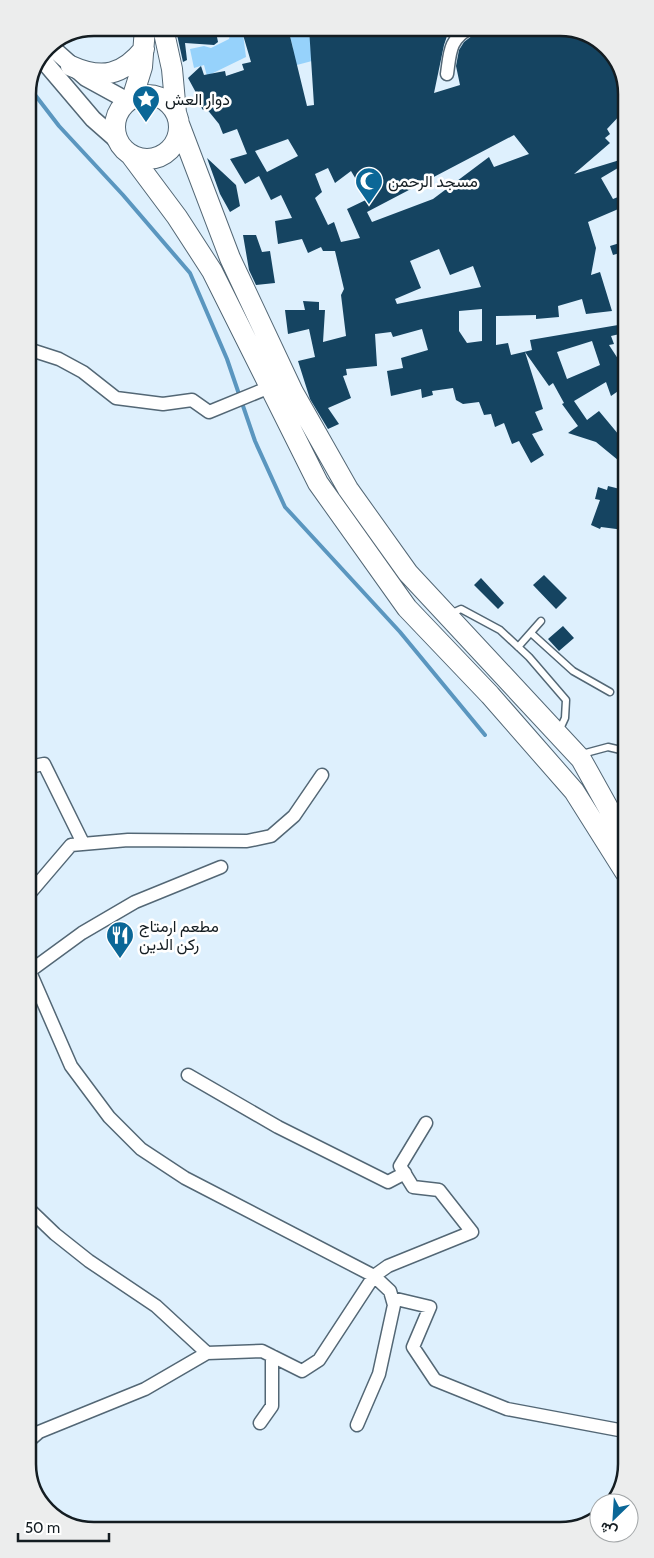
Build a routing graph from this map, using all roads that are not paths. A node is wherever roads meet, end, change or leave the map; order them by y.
1 (145, 36) edge
2 (165, 36) edge
3 (458, 36) edge
4 (144, 49) junction
5 (55, 51) edge
6 (46, 62) edge
7 (70, 66) junction
8 (447, 74) dead end
9 (130, 100) junction
10 (177, 119) junction
11 (124, 148) junction
12 (36, 352) edge
13 (270, 386) junction
14 (446, 615) junction
15 (541, 621) dead end
16 (531, 633) junction
17 (518, 647) junction
18 (610, 692) dead end
19 (558, 733) junction
20 (618, 749) edge
21 (578, 755) junction
22 (36, 766) edge
23 (322, 775) dead end
24 (618, 826) edge
25 (83, 843) junction
26 (618, 861) edge
27 (221, 867) dead end
28 (36, 886) edge
29 (36, 968) edge
30 (36, 986) edge
31 (188, 1074) dead end
32 (426, 1123) dead end
33 (405, 1174) junction
34 (36, 1216) edge
35 (374, 1276) junction
36 (392, 1298) junction
37 (207, 1353) junction
38 (272, 1356) junction
39 (260, 1423) dead end
40 (357, 1425) dead end
41 (618, 1430) edge
42 (36, 1431) edge

1 - 4 main road
2 - 10 main road
3 - 8 street
4 - 7 main road
4 - 9 main road
5 - 7 street
6 - 11 street
7 - 9 street
9 - 10 main road
9 - 11 main road
10 - 11 main road
10 - 14 main road
11 - 13 main road
12 - 13 street
13 - 26 main road
14 - 17 lane
14 - 19 main road
15 - 16 lane
16 - 17 lane
16 - 18 lane
17 - 19 lane
19 - 21 main road
20 - 21 lane
21 - 24 main road
22 - 25 street
23 - 25 street
25 - 28 street
27 - 29 street
30 - 35 street
31 - 33 street
32 - 33 street
33 - 35 street
34 - 37 street
35 - 36 street
35 - 38 street
36 - 40 street
36 - 41 street
37 - 38 street
37 - 42 street
38 - 39 street

